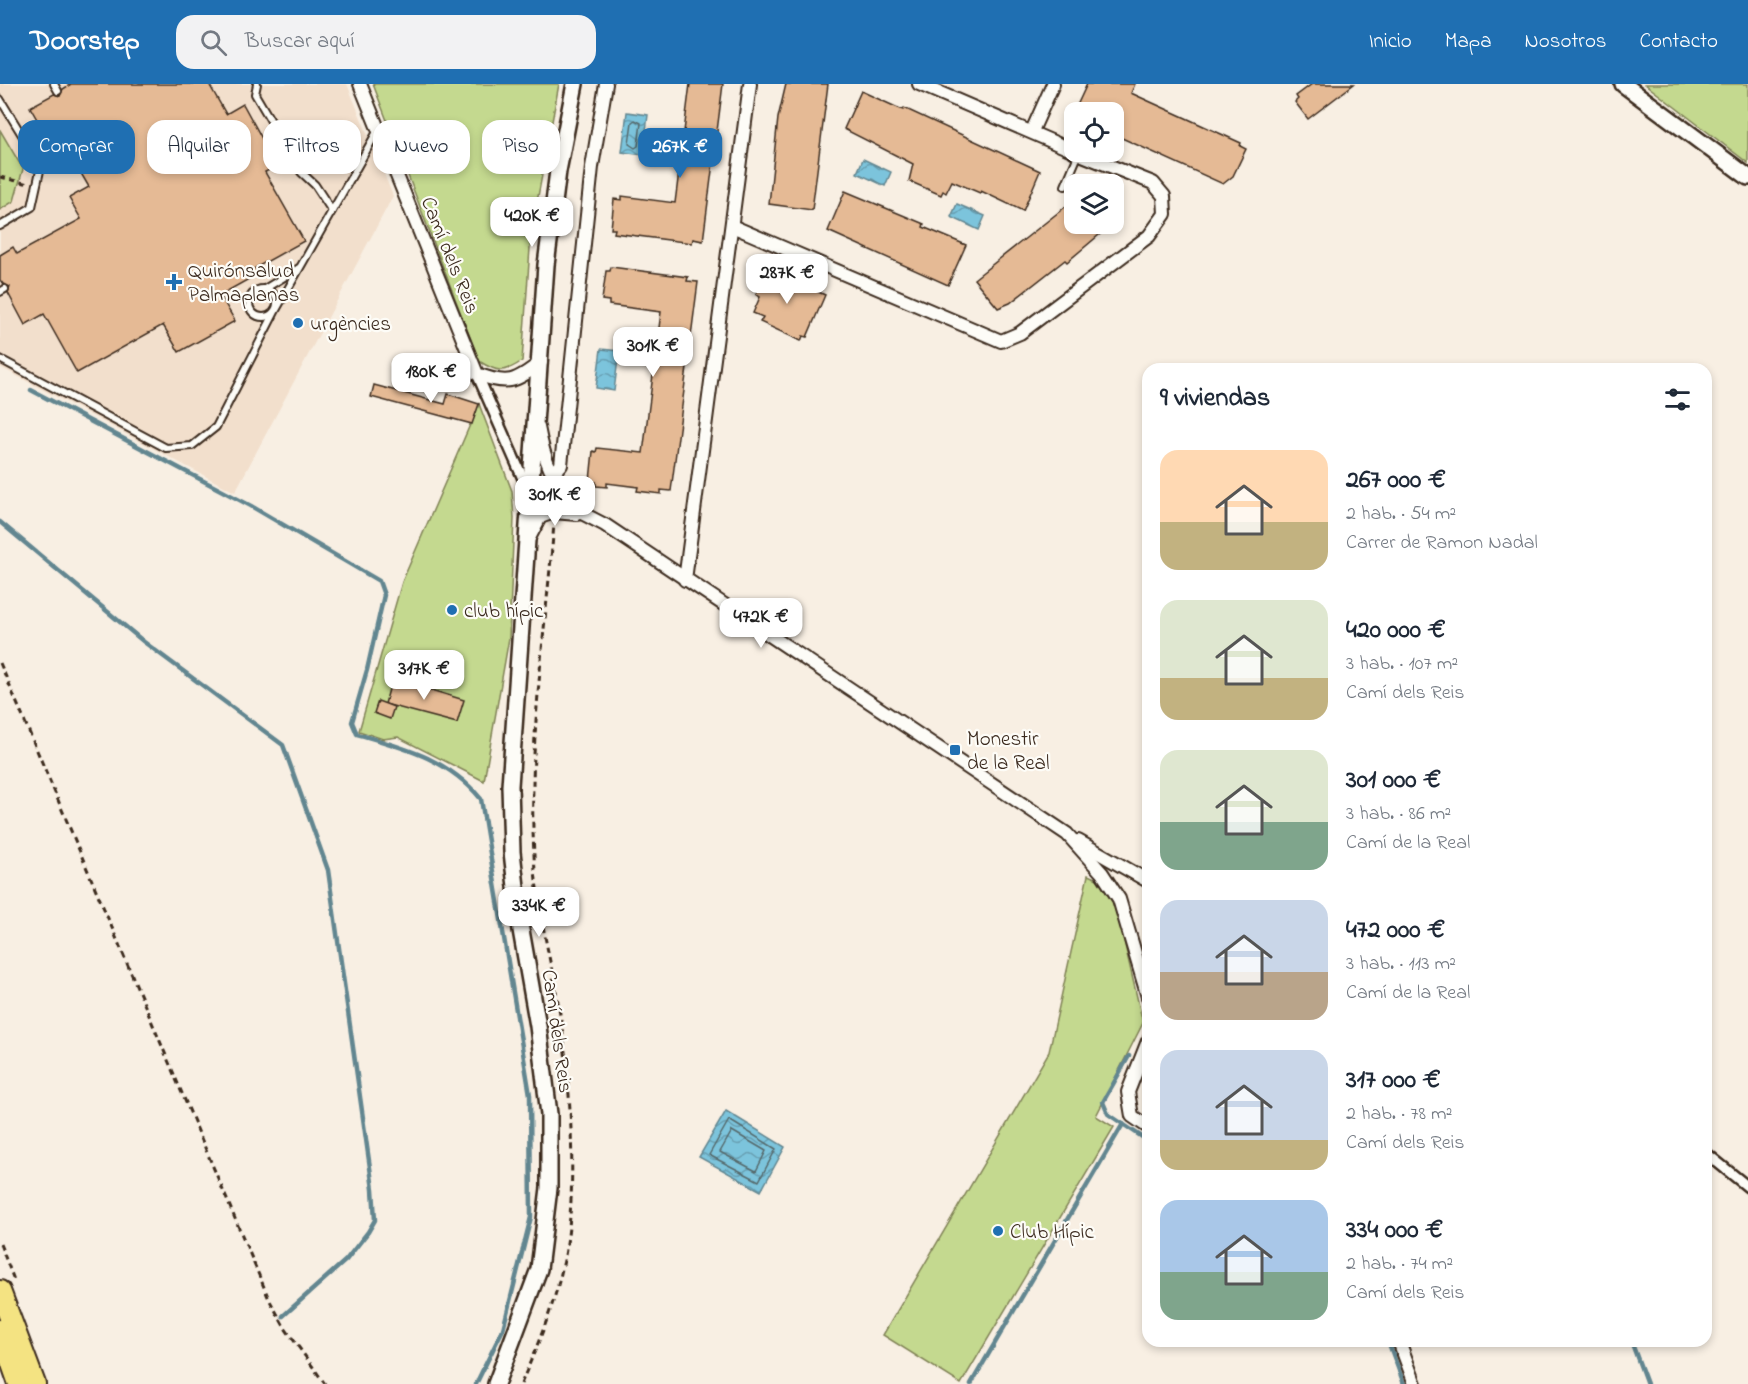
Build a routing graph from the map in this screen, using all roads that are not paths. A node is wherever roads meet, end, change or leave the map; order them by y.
1 (54, 84) edge
2 (257, 84) edge
3 (360, 84) edge
4 (575, 84) edge
5 (606, 84) edge
6 (750, 84) edge
7 (919, 84) edge
8 (1053, 84) edge
9 (1623, 84) edge
10 (58, 91) dead end
11 (0, 99) edge
12 (374, 120) edge
13 (1032, 130) junction
14 (373, 139) edge
15 (1064, 146) edge
16 (1101, 162) edge
17 (396, 174) edge
18 (1748, 177) edge
19 (332, 211) junction
20 (0, 226) edge
21 (732, 226) junction
22 (300, 268) junction
23 (266, 288) junction
24 (276, 310) junction
25 (0, 359) edge
26 (540, 362) junction
27 (477, 374) junction
28 (537, 420) junction
29 (553, 474) junction
30 (532, 477) junction
31 (531, 498) junction
32 (584, 514) junction
33 (527, 543) junction
34 (685, 580) junction
35 (1067, 834) junction
36 (1142, 878) edge
37 (1142, 977) edge
38 (1142, 1056) edge
39 (1142, 1123) edge
40 (1712, 1158) edge
41 (1748, 1187) edge
42 (0, 1291) edge
43 (0, 1330) edge
44 (1401, 1347) edge
45 (19, 1384) edge
46 (35, 1384) edge
47 (496, 1384) edge
48 (1415, 1384) edge

1 - 10 lane
2 - 19 lane
3 - 12 street, Camí dels Reis
4 - 26 street, Camí dels Reis
5 - 29 street
6 - 21 street
7 - 13 street
8 - 13 street
9 - 18 street
11 - 20 lane
13 - 15 street
14 - 19 lane
16 - 21 street
17 - 27 street, Camí dels Reis
19 - 22 lane
21 - 34 street
22 - 23 lane
22 - 24 lane
23 - 24 lane
23 - 24 lane
24 - 25 lane
26 - 27 street
26 - 28 street, Camí dels Reis
27 - 31 street, Camí dels Reis
28 - 29 street
28 - 30 street, Camí dels Reis
29 - 32 street
30 - 31 street, Camí dels Reis
30 - 32 street
31 - 33 street, Camí dels Reis
32 - 33 street
32 - 34 street
33 - 47 street, Camí dels Reis
34 - 35 street
35 - 36 street
35 - 37 street
38 - 39 street
40 - 41 street
42 - 46 main road
43 - 45 main road
44 - 48 street

